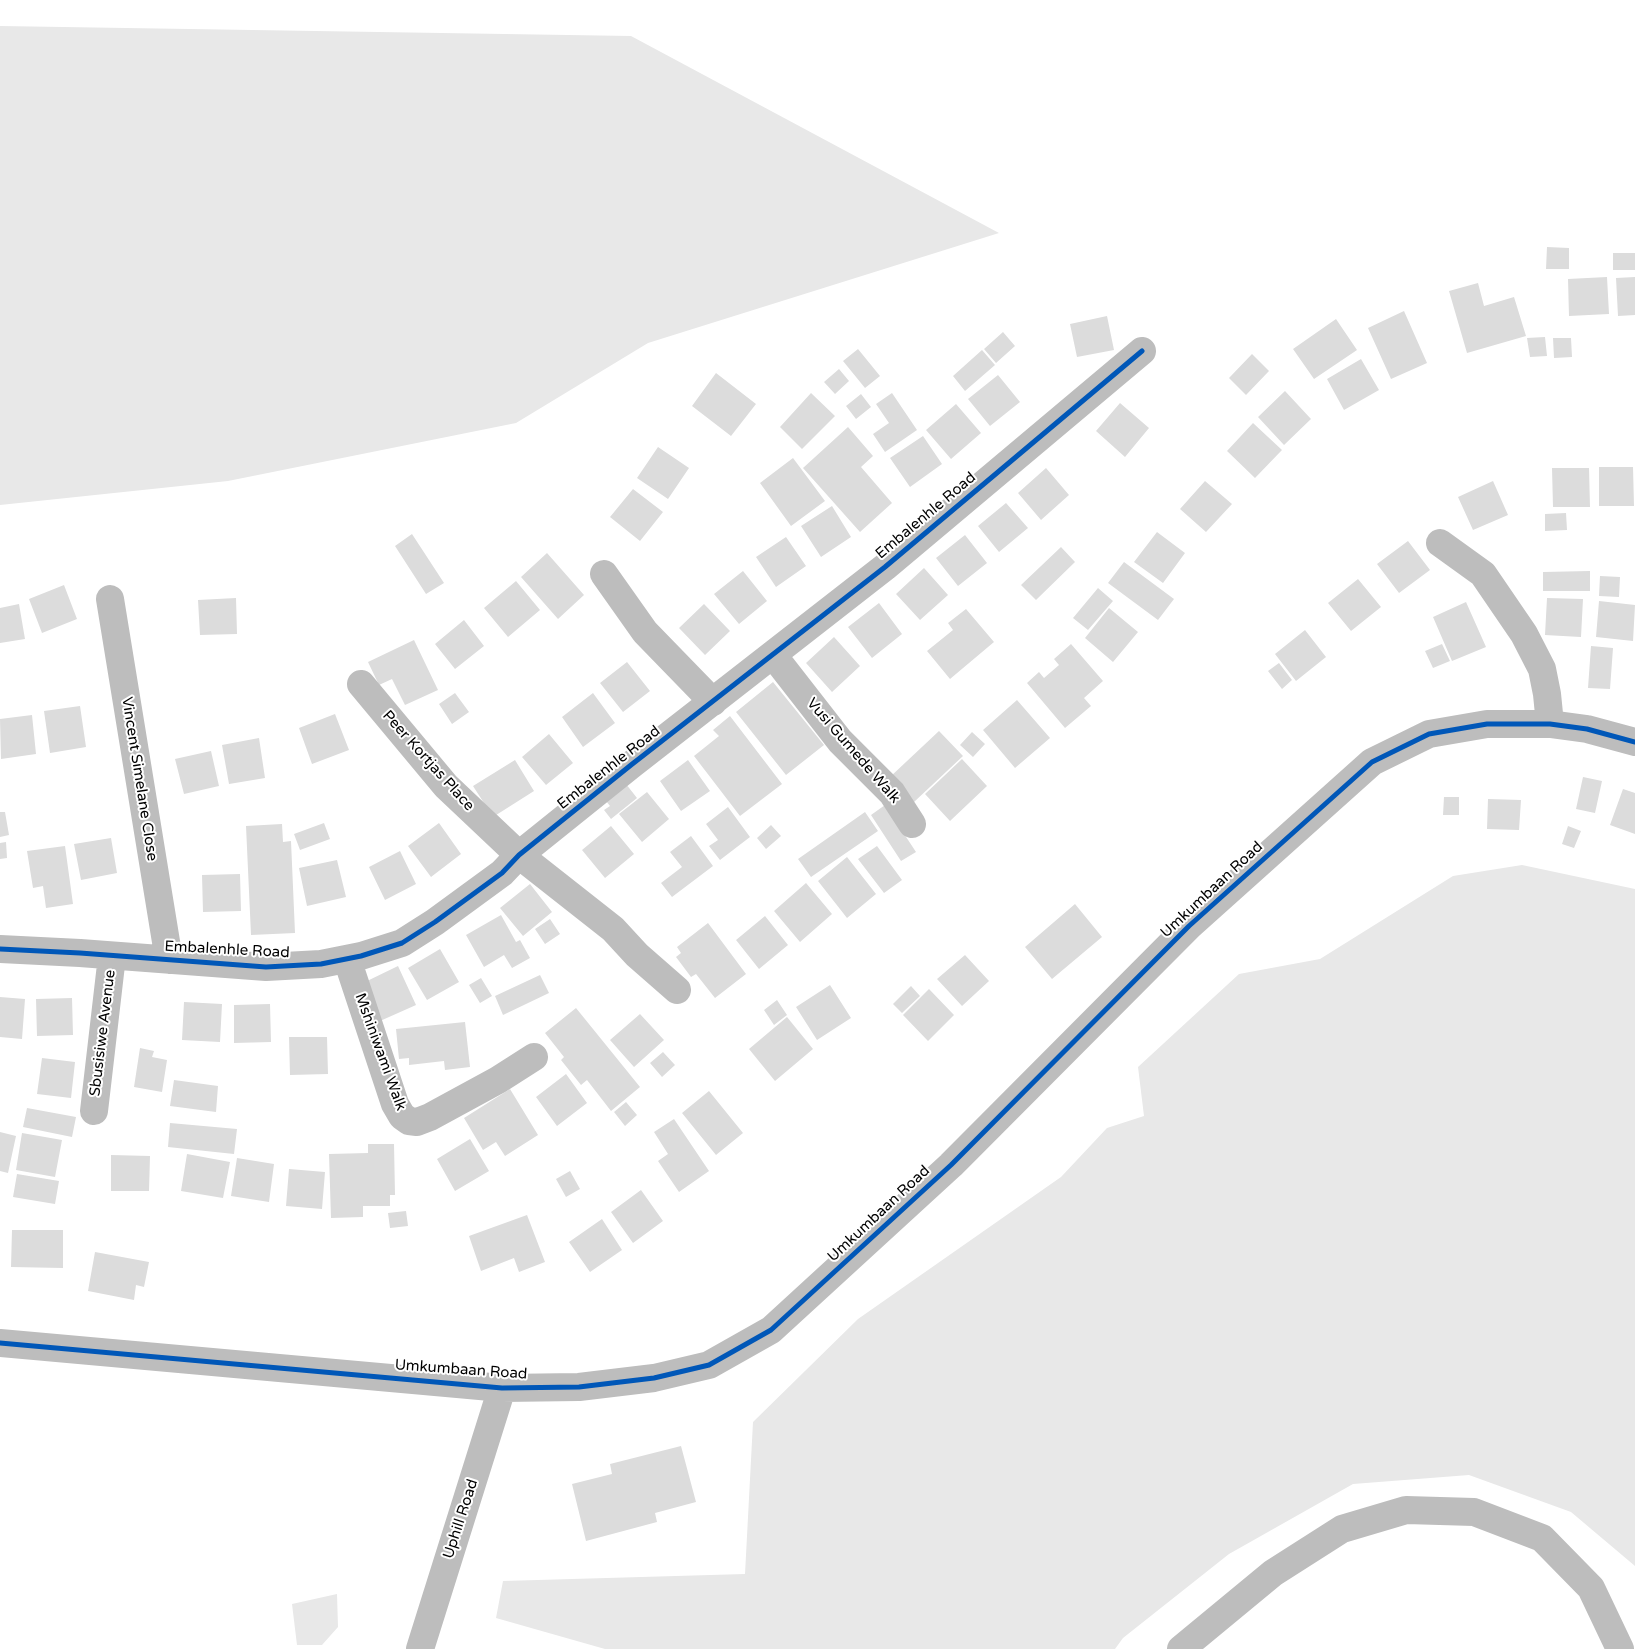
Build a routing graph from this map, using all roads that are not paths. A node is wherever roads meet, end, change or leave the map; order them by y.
1 (1142, 351) dead end
2 (1440, 543) dead end
3 (604, 574) dead end
4 (110, 599) dead end
5 (773, 655) junction
6 (361, 684) dead end
7 (713, 702) junction
8 (1550, 724) junction
9 (1635, 742) edge
10 (912, 824) dead end
11 (519, 855) junction
12 (0, 949) edge
13 (112, 956) junction
14 (347, 959) junction
15 (169, 960) junction
16 (677, 990) dead end
17 (534, 1057) dead end
18 (94, 1111) dead end
19 (0, 1344) edge
20 (502, 1388) junction
21 (420, 1649) edge
22 (1180, 1649) edge
23 (1620, 1649) edge

1 - 5 street, Embalenhle Road
2 - 8 street
3 - 7 street
4 - 15 street, Vincent Simelane Close
5 - 7 street, Embalenhle Road
5 - 10 street, Vusi Gumede Walk
6 - 11 street, Peer Kortjas Place
7 - 11 street, Embalenhle Road
8 - 9 street, Umkumbaan Road
8 - 20 street, Umkumbaan Road
11 - 14 street, Embalenhle Road
11 - 16 street, Peer Kortjas Place
12 - 13 street, Embalenhle Road
13 - 15 street, Embalenhle Road
13 - 18 street, Sbusisiwe Avenue
14 - 15 street, Embalenhle Road
14 - 17 street, Mshiniwami Walk
19 - 20 street, Umkumbaan Road
20 - 21 street, Uphill Road
22 - 23 street

